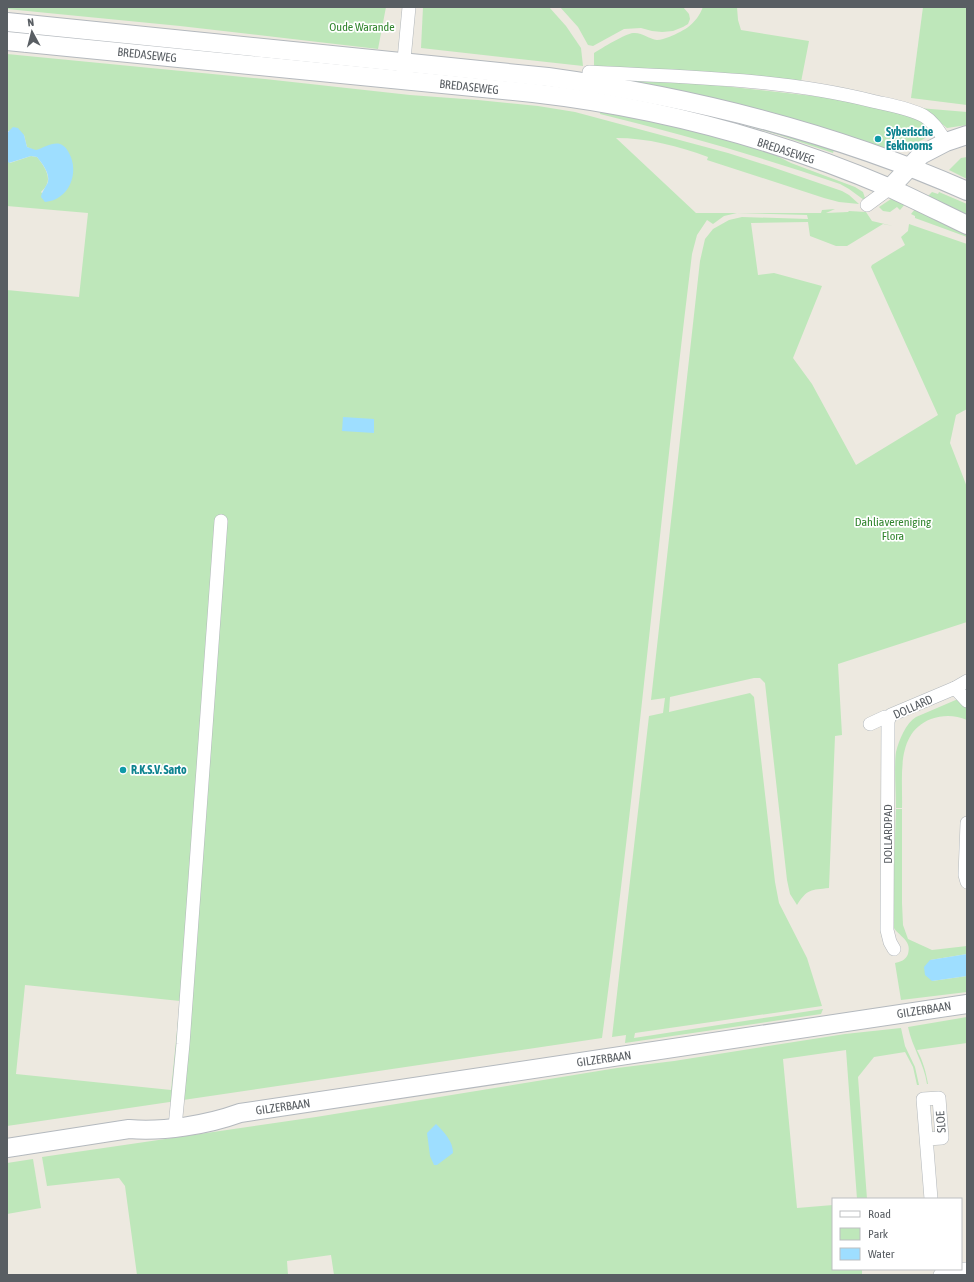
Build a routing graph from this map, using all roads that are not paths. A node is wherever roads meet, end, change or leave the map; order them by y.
1 (409, 7) edge
2 (7, 22) edge
3 (47, 26) junction
4 (7, 41) edge
5 (43, 45) junction
6 (403, 71) junction
7 (589, 72) dead end
8 (967, 135) edge
9 (946, 142) junction
10 (911, 167) junction
11 (890, 188) junction
12 (967, 191) edge
13 (867, 205) dead end
14 (967, 225) edge
15 (221, 521) dead end
16 (967, 681) edge
17 (956, 688) junction
18 (967, 701) edge
19 (889, 718) junction
20 (870, 724) dead end
21 (967, 823) edge
22 (967, 882) edge
23 (894, 949) dead end
24 (967, 1004) edge
25 (176, 1122) junction
26 (927, 1139) dead end
27 (7, 1148) edge
28 (931, 1198) edge

1 - 6 street
2 - 3 main road, BREDASEWEG
3 - 5 main road
3 - 6 main road, BREDASEWEG
4 - 5 main road, BREDASEWEG
5 - 6 main road, BREDASEWEG
6 - 10 main road, BREDASEWEG
6 - 11 main road, BREDASEWEG
7 - 9 street
8 - 9 main road
9 - 10 main road
10 - 11 main road
10 - 12 main road, BREDASEWEG
11 - 13 street
11 - 14 main road, BREDASEWEG
15 - 25 street
16 - 17 street, DOLLARD
17 - 18 street
17 - 19 street, DOLLARD
19 - 20 street, DOLLARD
19 - 23 street, DOLLARDPAD
21 - 22 street
24 - 25 main road, GILZERBAAN
25 - 27 main road, GILZERBAAN
26 - 28 street, SLOE

